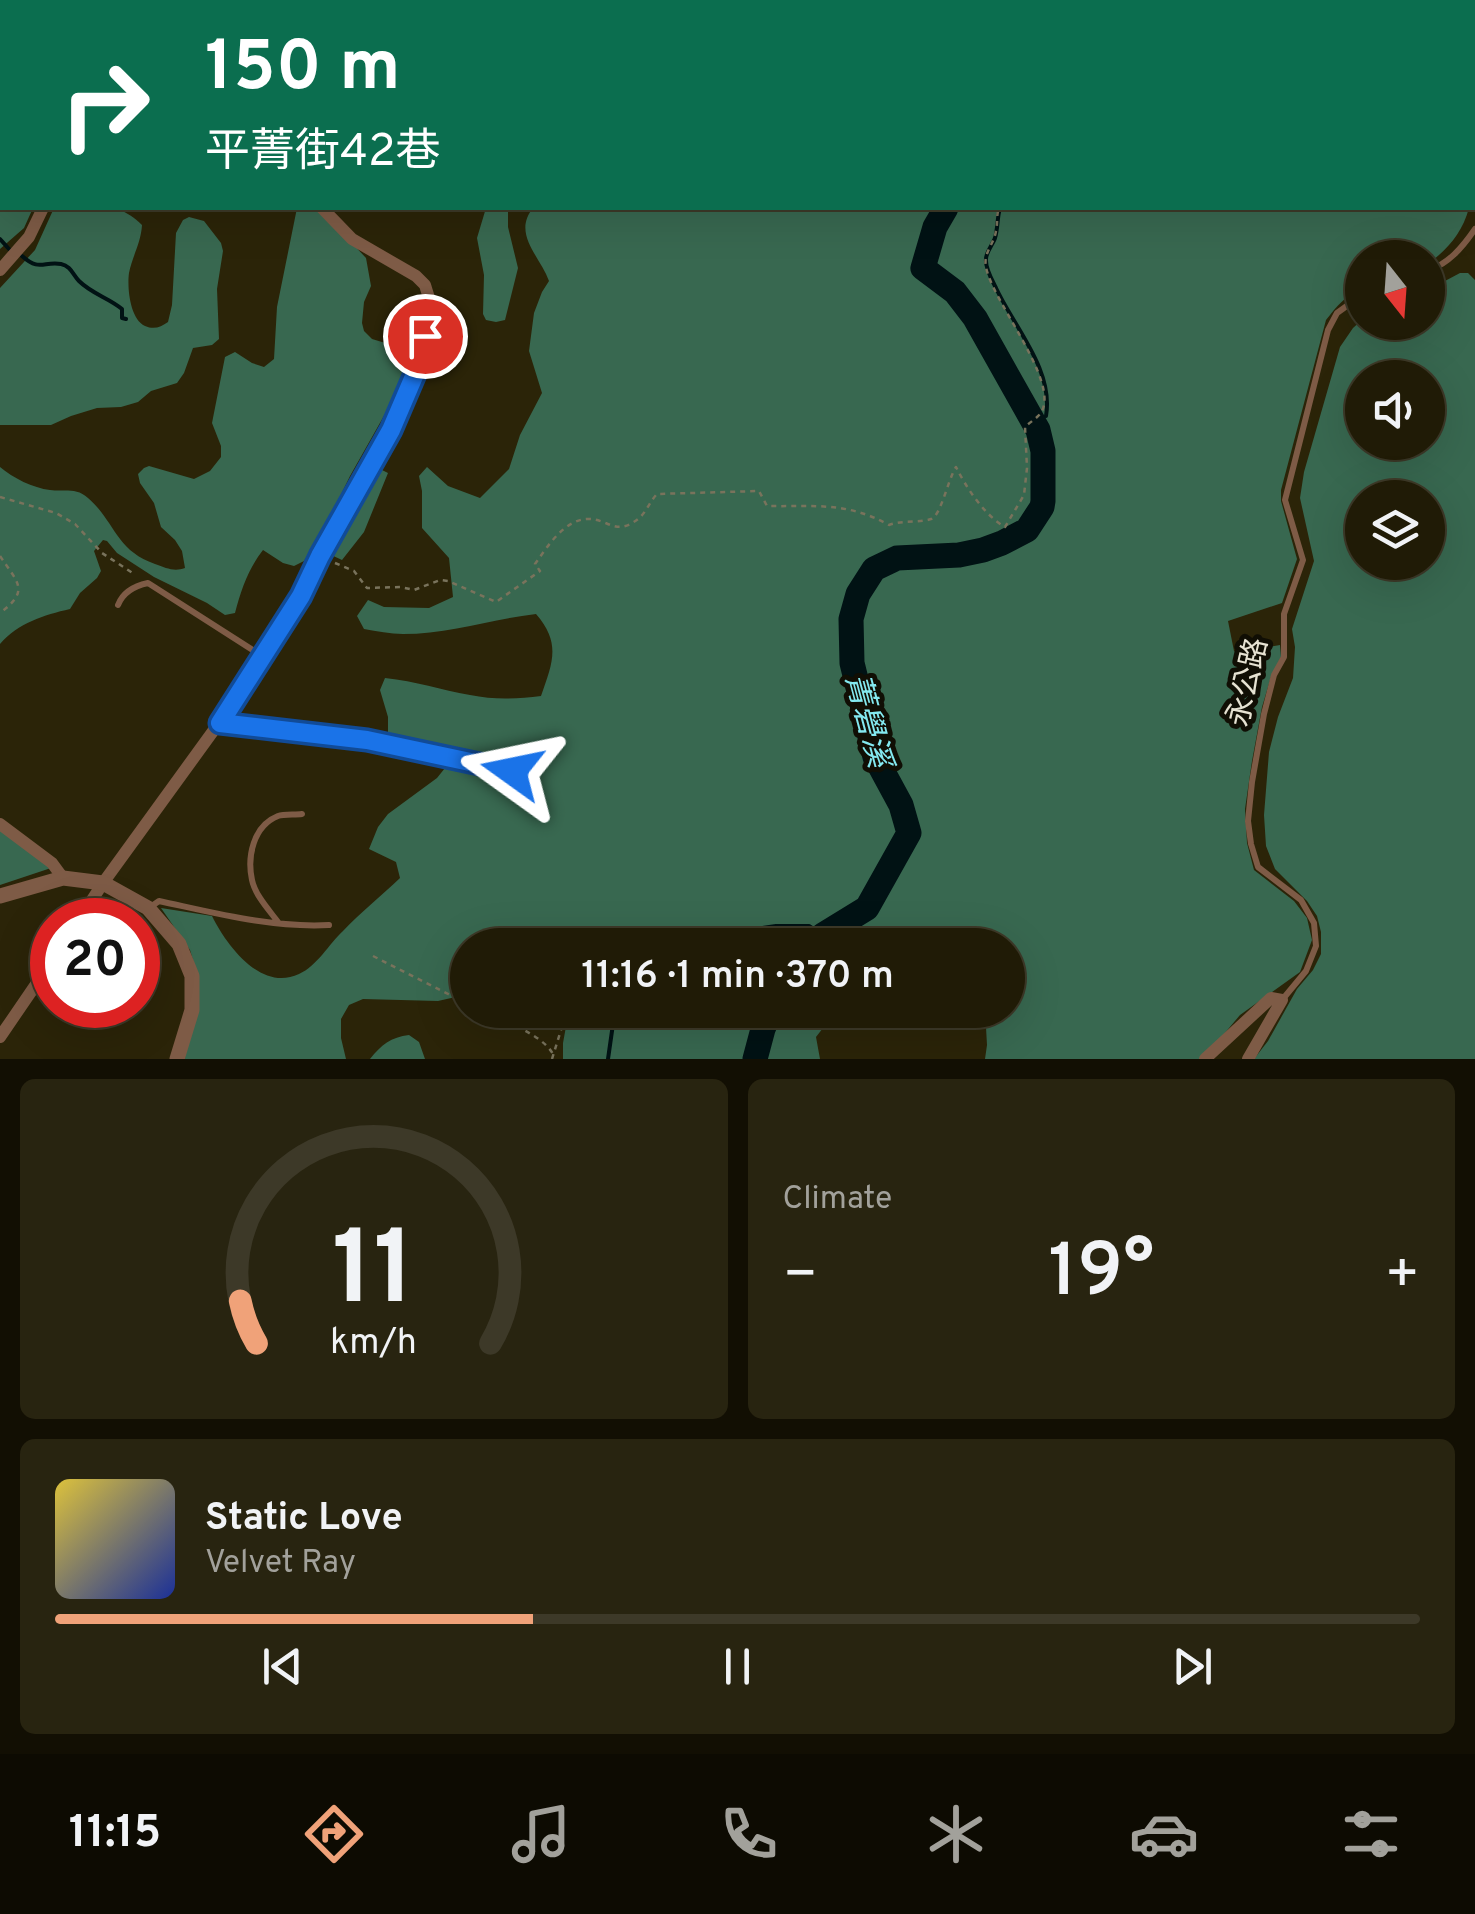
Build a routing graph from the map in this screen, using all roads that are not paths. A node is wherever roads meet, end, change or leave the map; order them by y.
1 (43, 210) edge
2 (324, 210) edge
3 (1475, 229) edge
4 (1445, 263) edge
5 (0, 270) edge
6 (1345, 308) edge
7 (118, 605) dead end
8 (263, 656) junction
9 (220, 723) junction
10 (512, 771) dead end
11 (302, 814) dead end
12 (0, 824) edge
13 (63, 878) junction
14 (103, 882) junction
15 (0, 896) edge
16 (93, 898) edge
17 (131, 898) edge
18 (160, 901) edge
19 (160, 922) edge
20 (279, 923) junction
21 (328, 925) dead end
22 (30, 993) edge
23 (1282, 1000) junction
24 (0, 1036) edge
25 (177, 1059) edge
26 (1205, 1059) edge
27 (1248, 1059) edge

1 - 5 street
2 - 8 street
3 - 4 lane
6 - 23 lane, 永公路
7 - 8 lane
8 - 9 street
9 - 10 lane
9 - 14 street
11 - 20 lane
12 - 13 street
13 - 14 street
13 - 15 street
14 - 16 street
14 - 17 street
18 - 20 lane
19 - 25 street
20 - 21 lane
22 - 24 street
23 - 26 street
23 - 27 street, 永公路

